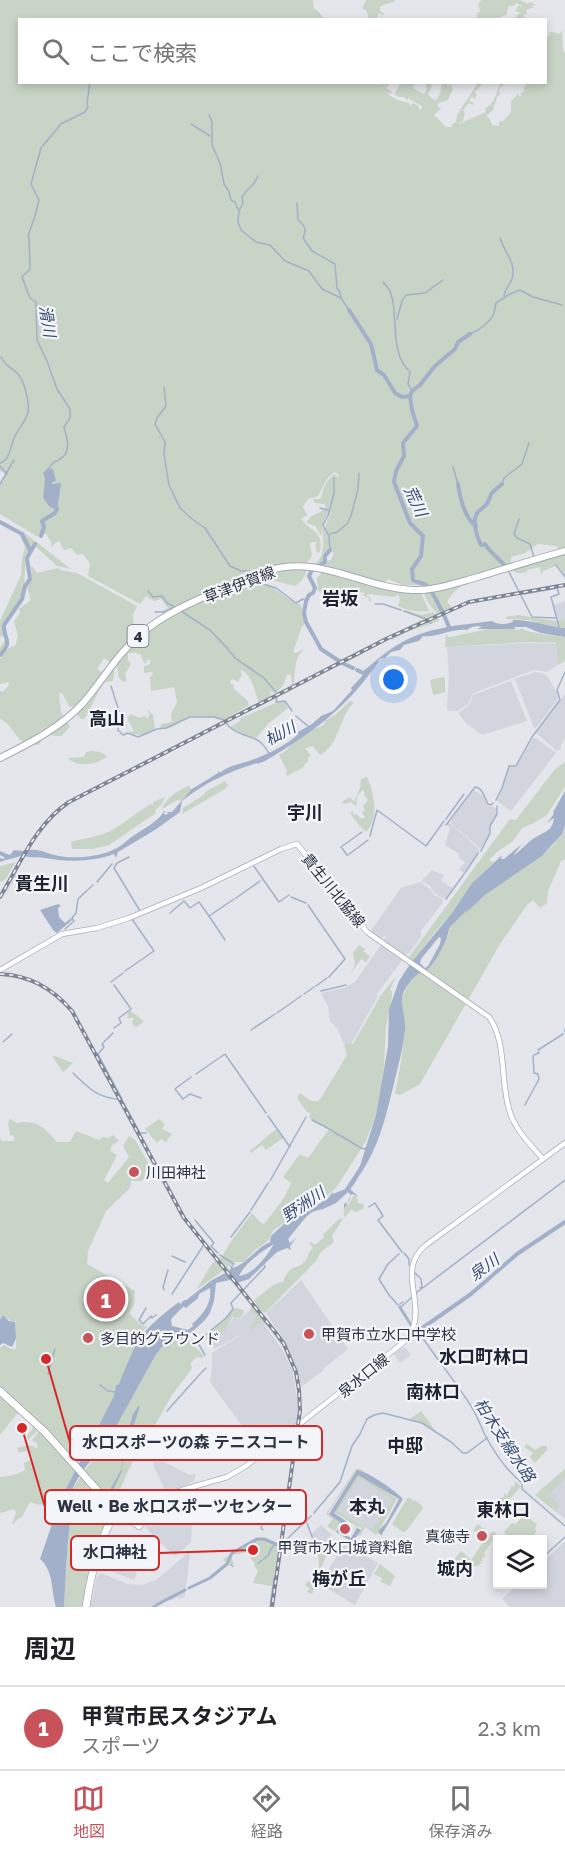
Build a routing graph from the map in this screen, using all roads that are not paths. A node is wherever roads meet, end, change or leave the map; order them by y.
1 (565, 551) edge
2 (0, 758) edge
3 (0, 970) edge
4 (565, 1143) edge
5 (543, 1159) junction
6 (0, 1391) edge
7 (114, 1508) junction
8 (86, 1607) edge

1 - 2 main road, 草津伊賀線 / 4
3 - 5 main road, 貴生川北脇線
4 - 5 main road
5 - 7 main road, 泉水口線
6 - 7 highway
7 - 8 highway

